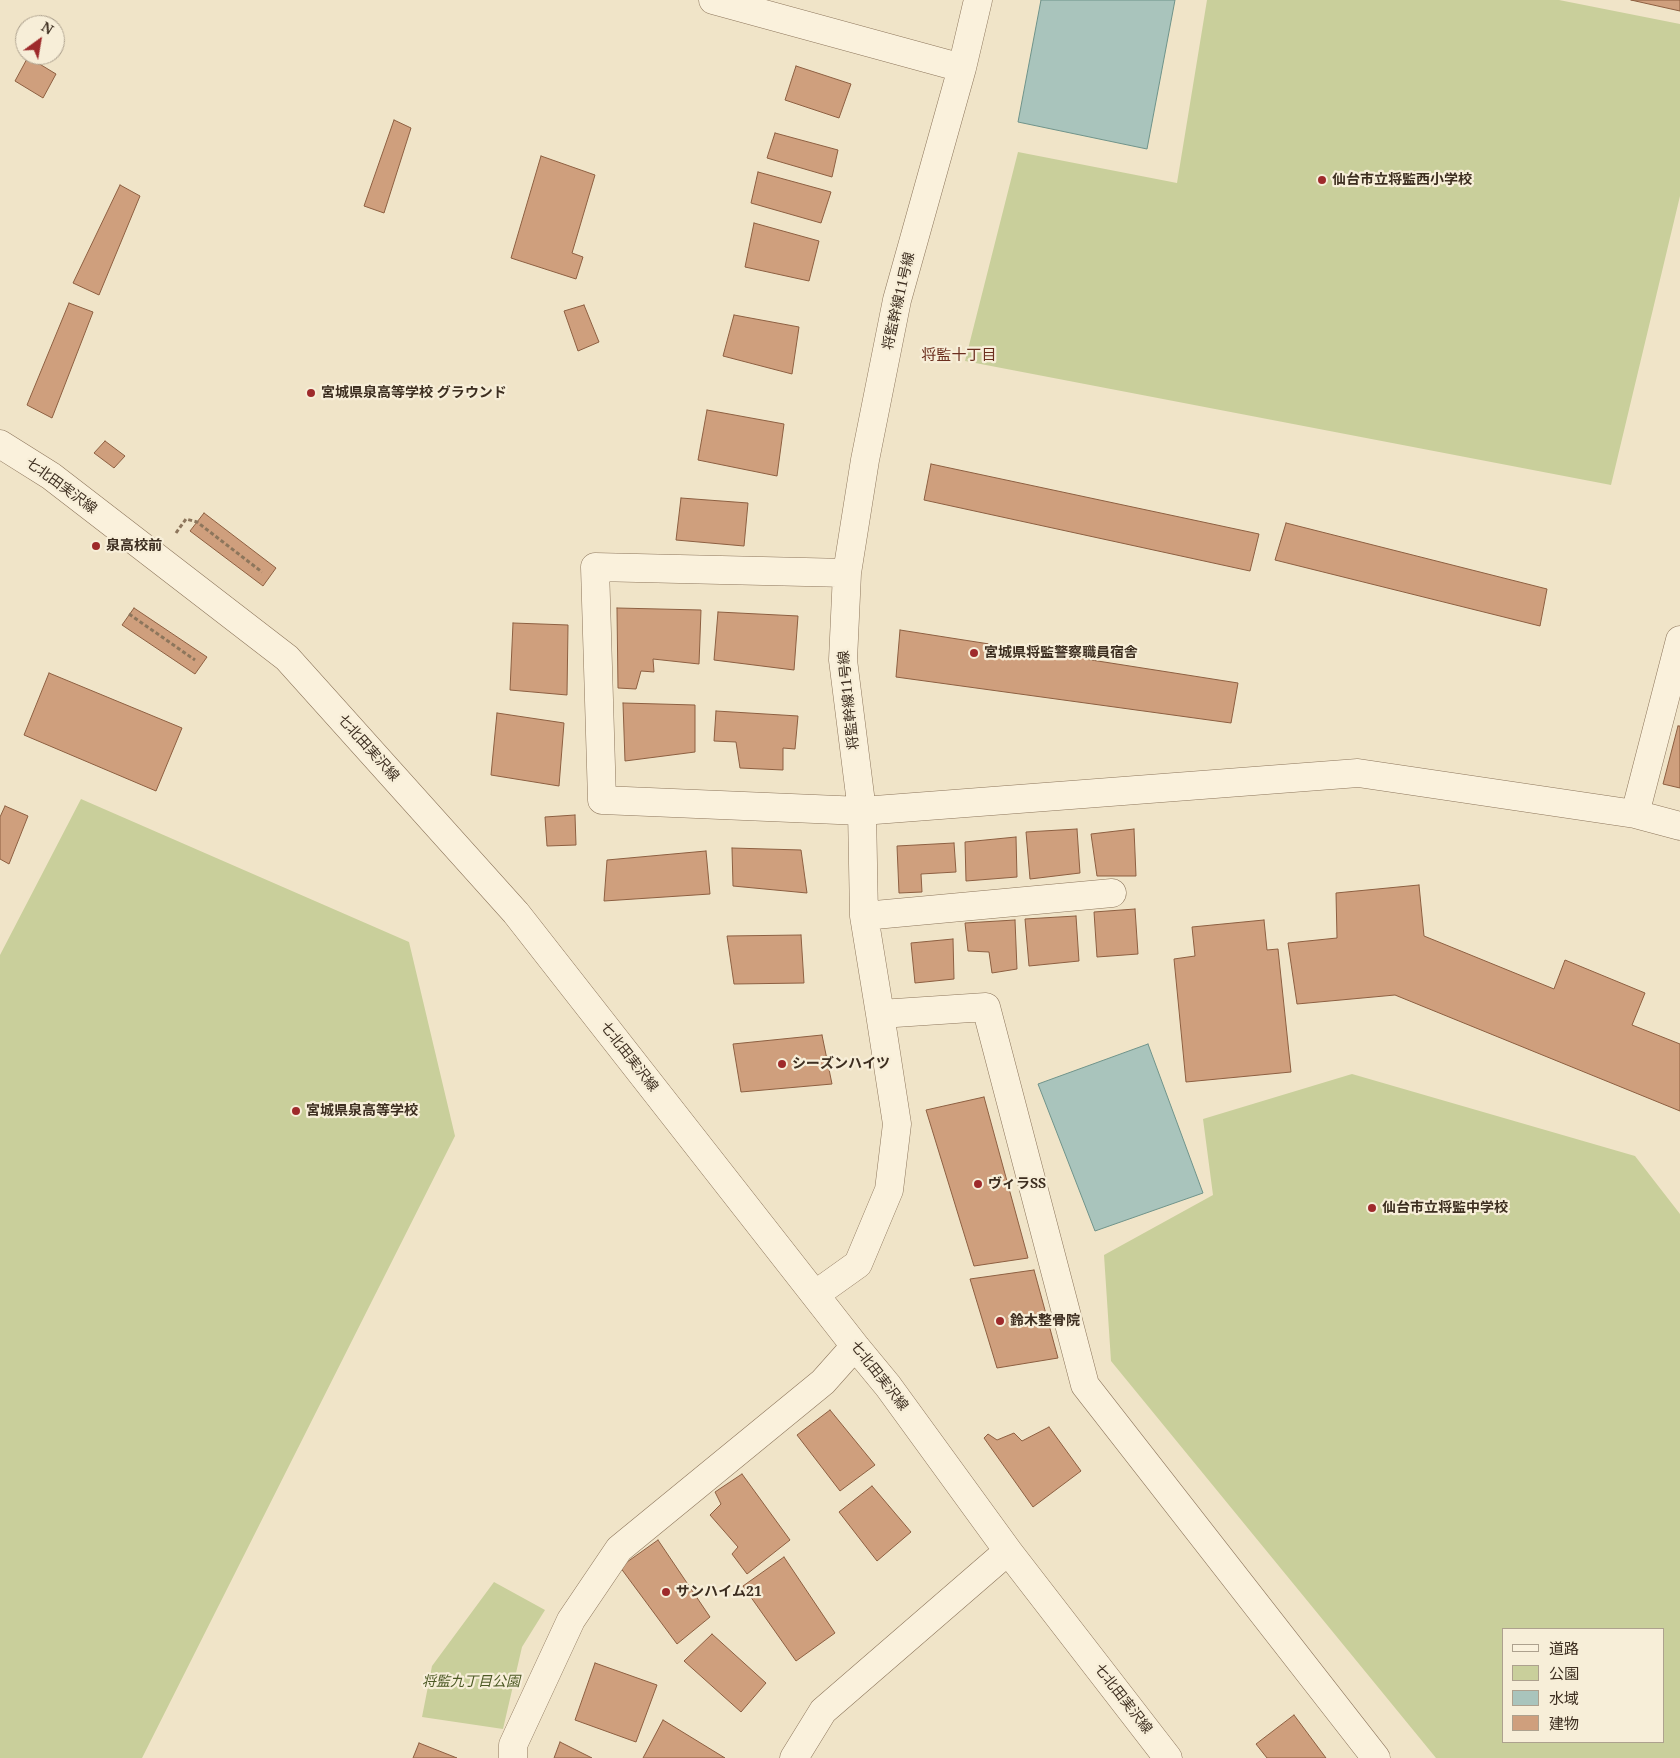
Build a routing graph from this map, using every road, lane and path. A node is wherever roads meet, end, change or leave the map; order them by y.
1 (713, 0) edge
2 (978, 0) edge
3 (962, 68) junction
4 (0, 444) edge
5 (175, 534) dead end
6 (262, 572) dead end
7 (847, 573) junction
8 (129, 614) dead end
9 (1680, 640) edge
10 (195, 660) dead end
11 (862, 811) junction
12 (1635, 814) junction
13 (1680, 826) edge
14 (1112, 893) dead end
15 (864, 916) junction
16 (880, 1014) junction
17 (816, 1294) junction
18 (855, 1346) junction
19 (1008, 1551) junction
20 (513, 1758) edge
21 (794, 1758) edge
22 (1168, 1758) edge
23 (1376, 1758) edge

1 - 3 street
2 - 3 street, 将監幹線11号線
3 - 7 street, 将監幹線11号線
4 - 17 street, 七北田実沢線
5 - 6 path
7 - 11 street, 将監幹線11号線
7 - 11 street
8 - 10 path
9 - 12 street
11 - 12 street
11 - 15 street, 将監幹線11号線
12 - 13 street
14 - 15 street
15 - 16 street, 将監幹線11号線
16 - 17 street, 将監幹線11号線
16 - 23 street
17 - 18 street, 七北田実沢線
18 - 19 street, 七北田実沢線
18 - 20 street
19 - 21 street
19 - 22 street, 七北田実沢線

